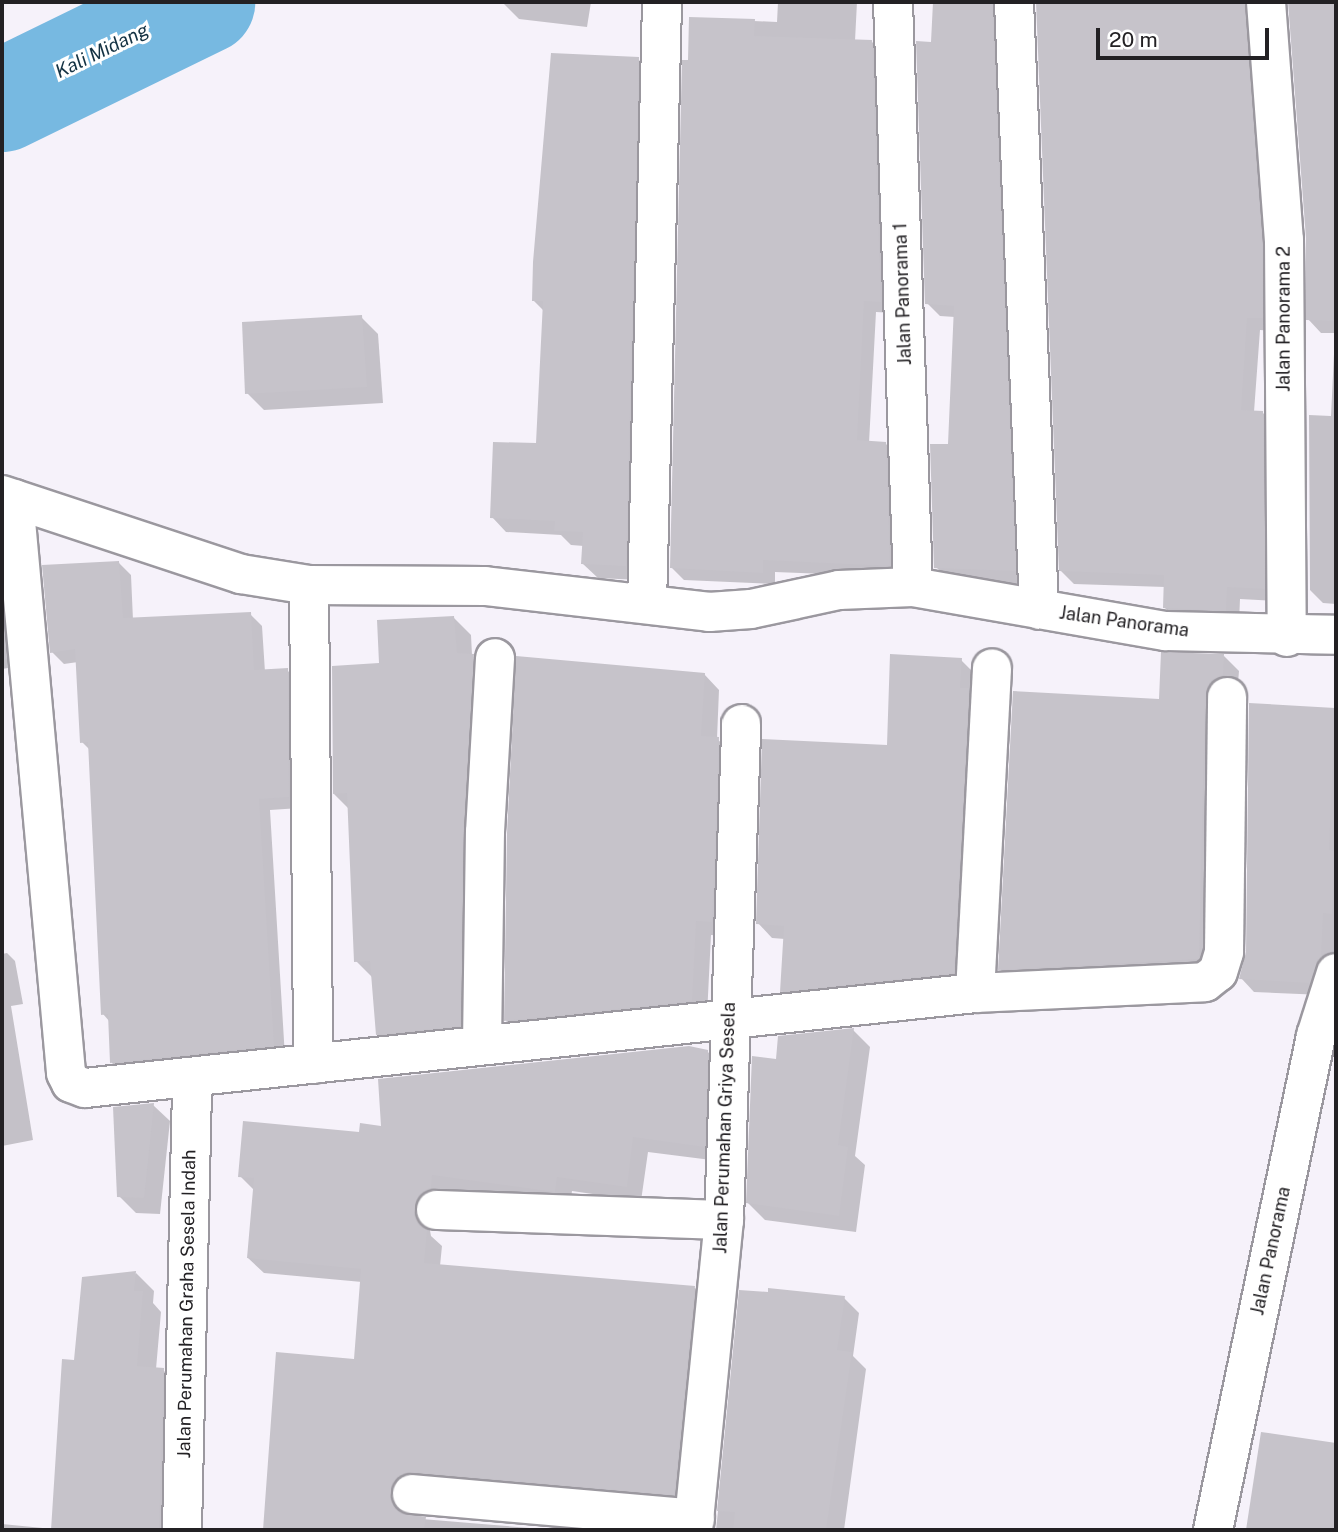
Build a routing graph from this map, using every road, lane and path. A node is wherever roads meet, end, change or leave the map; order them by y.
1 (893, 2) edge
2 (1014, 2) edge
3 (1266, 2) edge
4 (662, 4) dead end
5 (8, 497) edge
6 (309, 585) junction
7 (913, 587) junction
8 (646, 604) junction
9 (1039, 609) junction
10 (1336, 635) edge
11 (1287, 637) junction
12 (495, 658) dead end
13 (992, 668) dead end
14 (1227, 697) dead end
15 (741, 724) dead end
16 (1336, 973) edge
17 (975, 993) junction
18 (729, 1021) junction
19 (482, 1045) junction
20 (313, 1064) junction
21 (192, 1079) junction
22 (436, 1210) dead end
23 (724, 1220) junction
24 (412, 1494) dead end
25 (694, 1525) edge
26 (182, 1530) edge
27 (1213, 1530) edge

1 - 7 street, Jalan Panorama 1
2 - 9 street
3 - 11 street, Jalan Panorama 2
4 - 8 street
5 - 6 street, Jalan Panorama
5 - 21 street
6 - 8 street, Jalan Panorama
6 - 20 street
7 - 8 street, Jalan Panorama
7 - 9 street, Jalan Panorama
9 - 11 street, Jalan Panorama
10 - 11 street, Jalan Panorama
12 - 19 street
13 - 17 street
14 - 17 street
15 - 18 street, Jalan Perumahan Griya Sesela
16 - 27 street, Jalan Panorama
17 - 18 street
18 - 19 street
18 - 23 street, Jalan Perumahan Griya Sesela
19 - 20 street
20 - 21 street
21 - 26 street, Jalan Perumahan Graha Sesela Indah
22 - 23 street
23 - 25 street, Jalan Perumahan Griya Sesela
24 - 25 street

